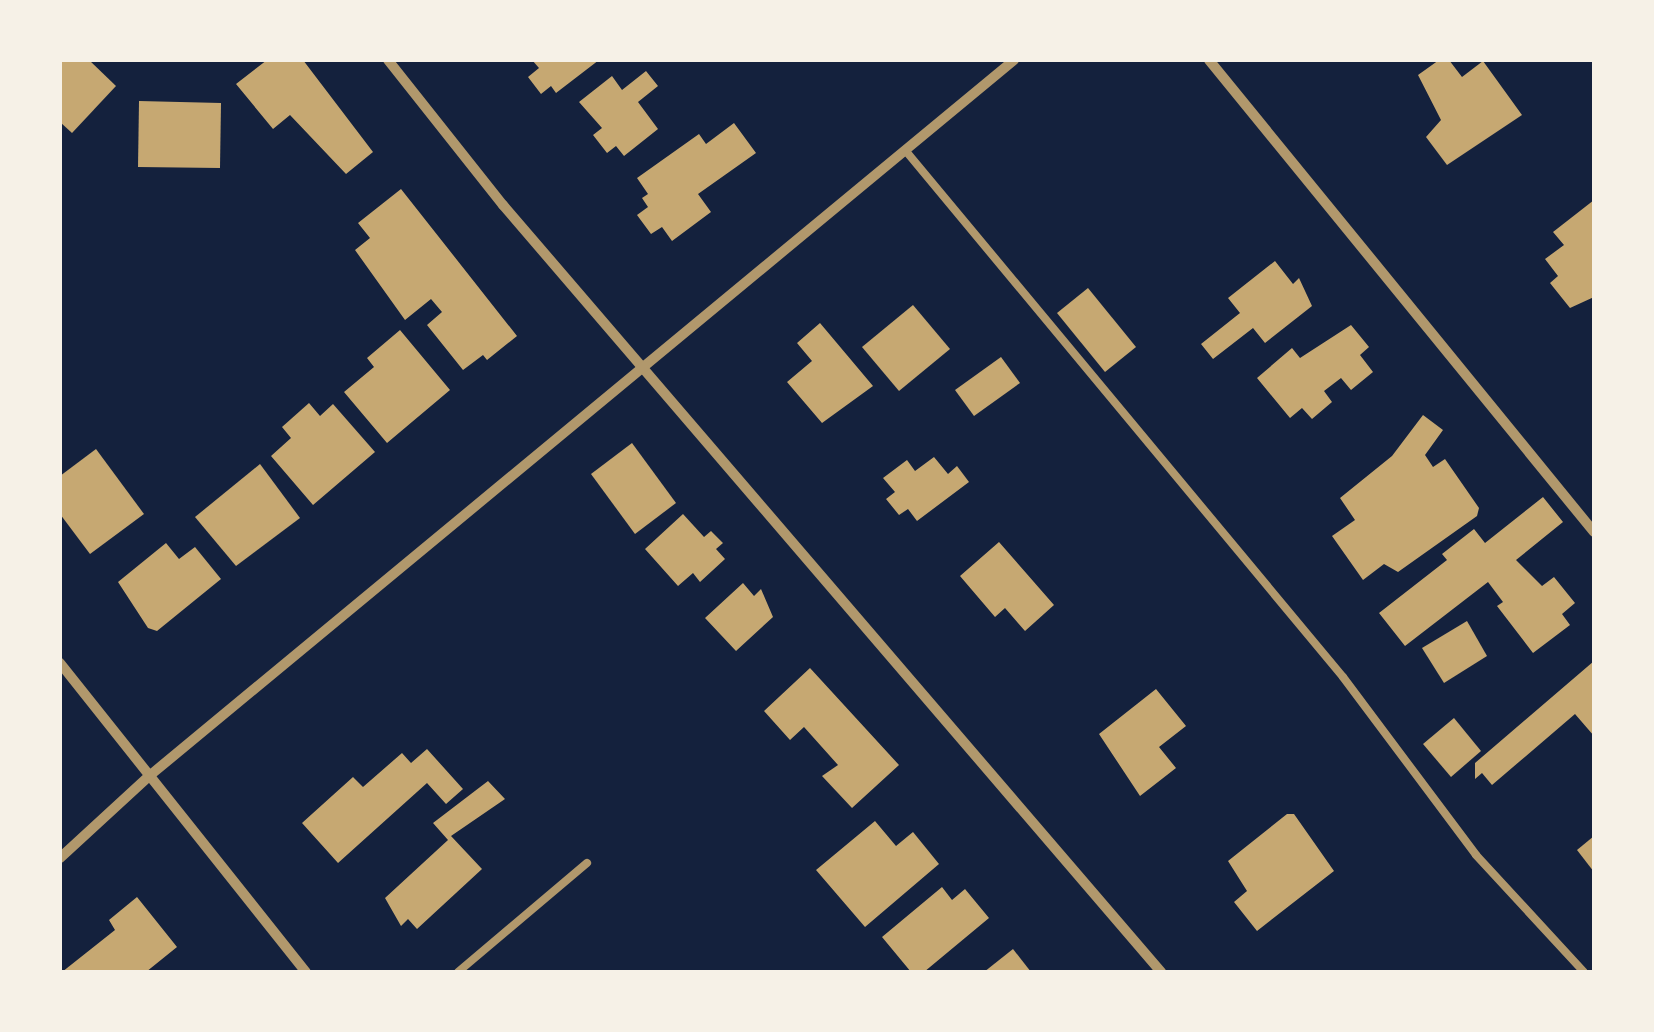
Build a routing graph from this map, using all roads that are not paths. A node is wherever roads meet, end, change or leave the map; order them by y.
1 (388, 60) edge
2 (1014, 60) edge
3 (1209, 60) edge
4 (905, 150) junction
5 (642, 368) junction
6 (1594, 532) edge
7 (60, 664) edge
8 (148, 777) junction
9 (60, 858) edge
10 (586, 863) dead end
11 (299, 970) edge
12 (458, 972) edge
13 (1161, 972) edge
14 (1584, 972) edge

1 - 5 street
2 - 4 street
3 - 6 street
4 - 5 street
4 - 14 lane
5 - 8 street
5 - 13 street
7 - 8 street
8 - 9 street
8 - 11 street
10 - 12 lane

